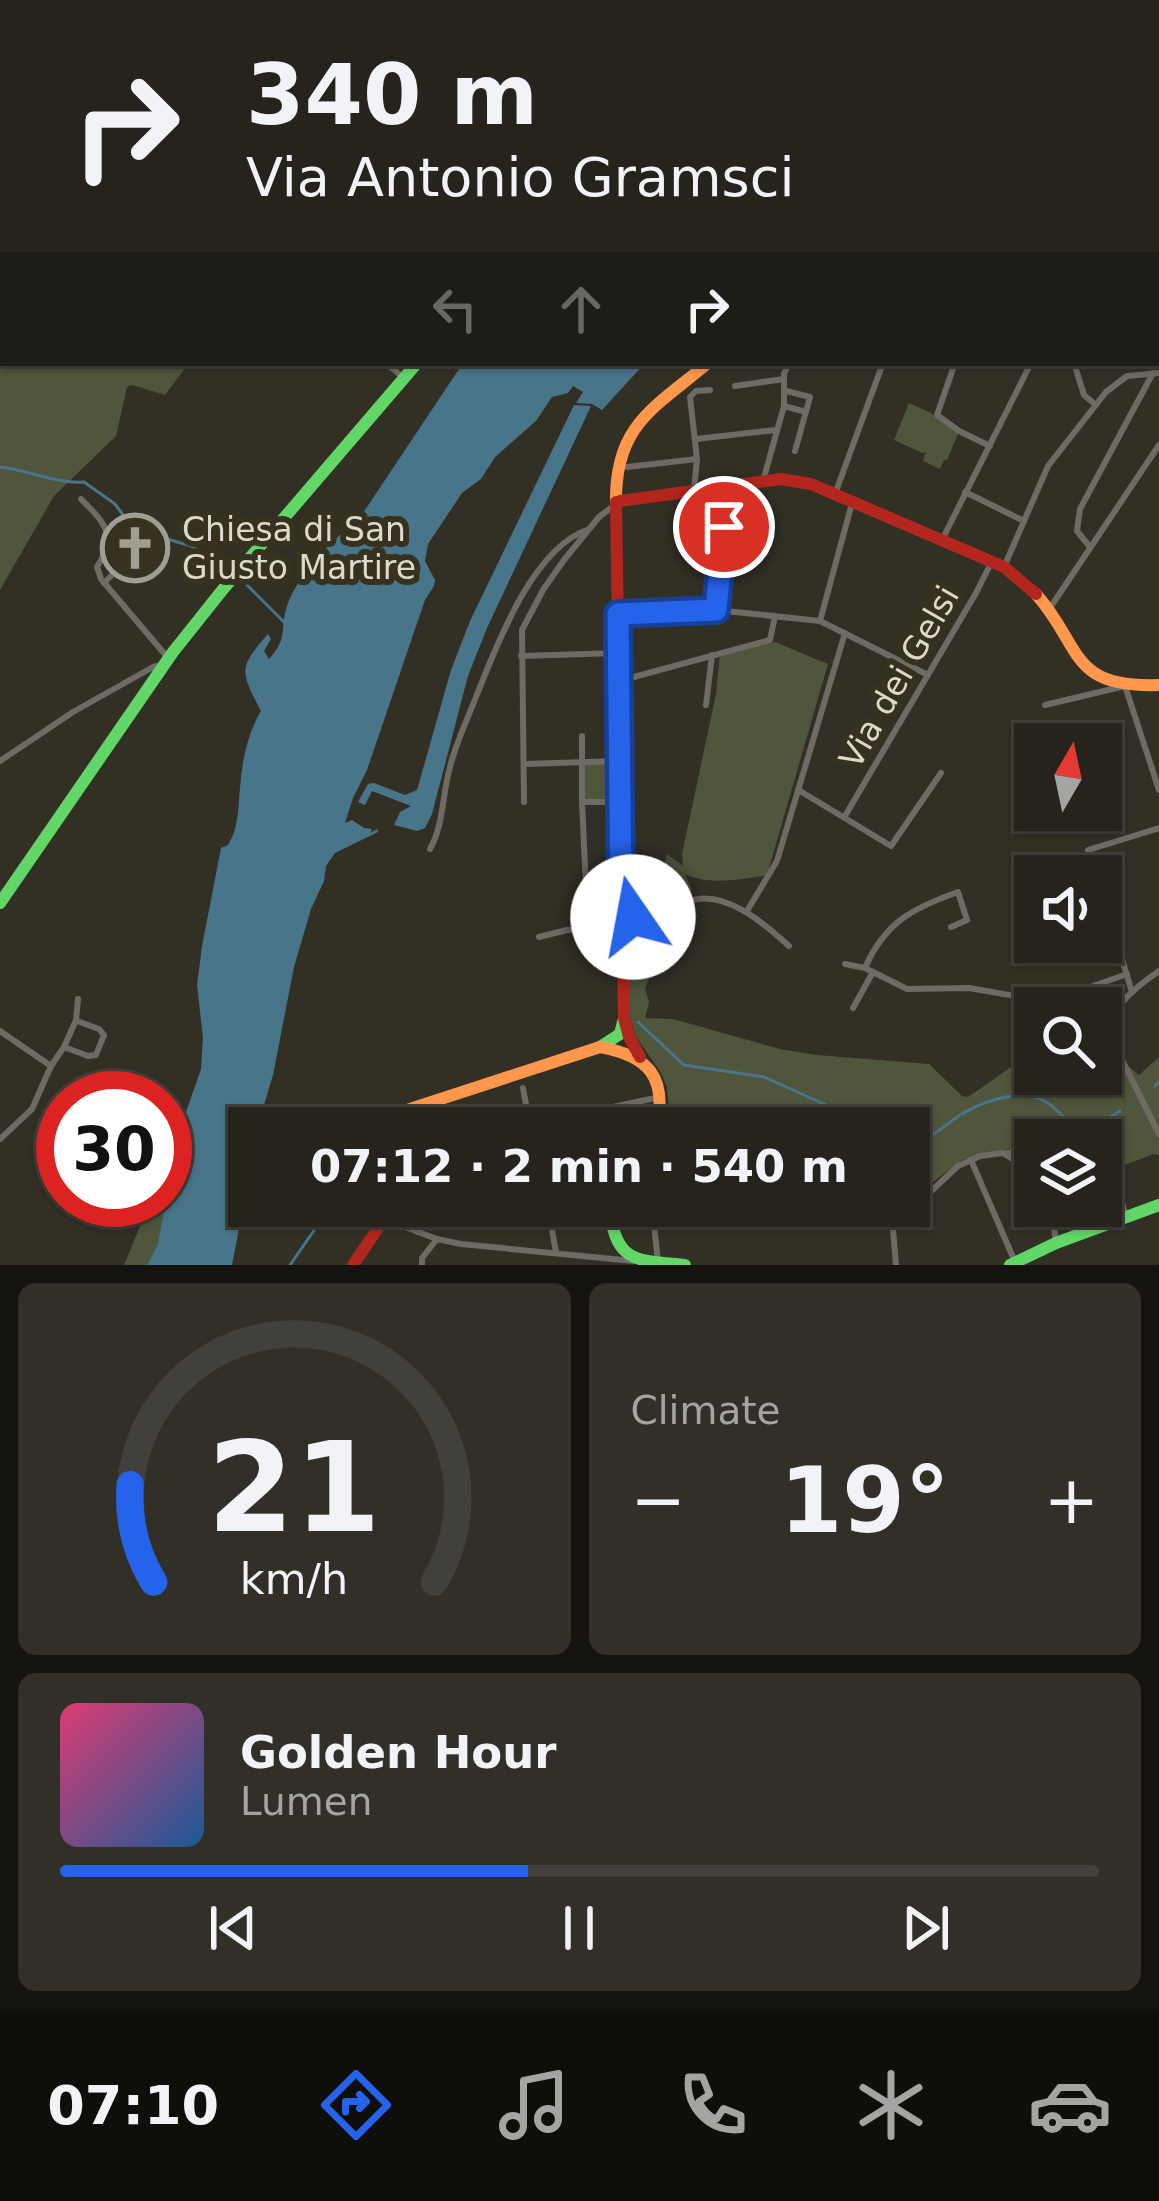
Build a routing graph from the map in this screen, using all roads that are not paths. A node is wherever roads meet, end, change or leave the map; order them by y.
1 (390, 366) edge
2 (414, 366) edge
3 (704, 366) edge
4 (788, 366) edge
5 (882, 366) edge
6 (954, 366) edge
7 (1030, 366) edge
8 (1075, 366) edge
9 (1156, 373) edge
10 (404, 378) junction
11 (784, 380) junction
12 (735, 386) dead end
13 (710, 390) dead end
14 (784, 391) junction
15 (1096, 405) junction
16 (784, 406) junction
17 (806, 412) junction
18 (777, 430) junction
19 (696, 439) junction
20 (1159, 445) edge
21 (990, 446) junction
22 (795, 451) dead end
23 (697, 459) junction
24 (628, 467) dead end
25 (764, 482) junction
26 (729, 486) junction
27 (694, 490) junction
28 (965, 492) junction
29 (835, 494) junction
30 (81, 499) dead end
31 (853, 501) junction
32 (616, 504) junction
33 (1024, 521) junction
34 (590, 530) junction
35 (942, 540) junction
36 (1090, 547) junction
37 (998, 564) junction
38 (119, 568) dead end
39 (104, 583) junction
40 (716, 610) junction
41 (1048, 611) junction
42 (618, 614) junction
43 (775, 616) junction
44 (820, 621) junction
45 (845, 633) junction
46 (618, 653) junction
47 (712, 655) junction
48 (521, 656) junction
49 (166, 661) junction
50 (928, 675) junction
51 (618, 682) junction
52 (1159, 685) edge
53 (1124, 686) junction
54 (1045, 705) dead end
55 (706, 706) dead end
56 (583, 736) dead end
57 (0, 761) edge
58 (620, 761) junction
59 (582, 762) junction
60 (524, 764) junction
61 (941, 773) dead end
62 (1159, 790) edge
63 (800, 791) junction
64 (524, 802) dead end
65 (582, 802) junction
66 (621, 802) junction
67 (845, 816) junction
68 (1159, 828) edge
69 (430, 849) dead end
70 (1090, 855) edge
71 (621, 897) junction
72 (0, 902) edge
73 (747, 911) junction
74 (951, 927) dead end
75 (588, 930) junction
76 (622, 930) junction
77 (539, 938) dead end
78 (789, 946) dead end
79 (1122, 958) edge
80 (845, 964) dead end
81 (869, 970) junction
82 (1159, 971) edge
83 (1127, 974) junction
84 (1091, 987) edge
85 (1132, 992) junction
86 (1014, 996) edge
87 (78, 999) dead end
88 (1122, 1004) edge
89 (853, 1008) dead end
90 (624, 1018) junction
91 (76, 1020) junction
92 (0, 1031) edge
93 (64, 1047) junction
94 (600, 1047) junction
95 (640, 1058) junction
96 (1122, 1060) edge
97 (51, 1066) junction
98 (523, 1088) dead end
99 (660, 1097) junction
100 (416, 1107) edge
101 (526, 1107) edge
102 (615, 1107) edge
103 (659, 1107) edge
104 (1159, 1133) edge
105 (0, 1139) edge
106 (1004, 1153) junction
107 (1014, 1153) edge
108 (1014, 1159) edge
109 (971, 1160) junction
110 (930, 1192) edge
111 (1122, 1202) edge
112 (1159, 1204) edge
113 (1126, 1217) junction
114 (377, 1227) edge
115 (408, 1227) edge
116 (418, 1227) edge
117 (552, 1227) edge
118 (611, 1227) edge
119 (654, 1227) edge
120 (891, 1227) edge
121 (1054, 1227) edge
122 (418, 1232) junction
123 (437, 1239) junction
124 (1056, 1243) junction
125 (556, 1252) junction
126 (640, 1262) edge
127 (421, 1263) edge
128 (658, 1263) edge
129 (1012, 1264) edge
130 (353, 1265) edge
131 (685, 1265) edge
132 (896, 1265) edge

1 - 10 street
2 - 10 street
3 - 32 street
4 - 11 street
5 - 29 street
6 - 21 street
7 - 21 street
8 - 15 street
9 - 15 street, Via dei Gelsi
9 - 36 street
10 - 49 street
11 - 12 street
11 - 14 street
13 - 19 street
14 - 16 street
14 - 17 street
15 - 33 street, Via dei Gelsi
16 - 17 street
16 - 18 street
17 - 22 street
18 - 19 street
18 - 25 street
19 - 23 street
20 - 36 street
21 - 28 street
23 - 24 street
23 - 27 street
25 - 26 street
25 - 29 street
26 - 27 street
26 - 40 street
27 - 32 street
28 - 33 street
28 - 35 street
29 - 31 street
30 - 39 street
31 - 35 street
31 - 44 street
32 - 34 street
32 - 42 street
33 - 37 street, Via dei Gelsi
34 - 48 street
34 - 69 street
35 - 37 street
36 - 41 street
37 - 41 street
37 - 50 street, Via dei Gelsi
38 - 39 street
39 - 49 street
40 - 42 street
40 - 43 street
41 - 53 street
42 - 46 street
43 - 44 street
43 - 47 street
44 - 45 street
45 - 50 street
45 - 63 street, Via dei Gelsi
46 - 48 street
46 - 51 street
47 - 51 street
47 - 55 street
48 - 60 street
49 - 57 street
49 - 72 street
50 - 67 street, Via dei Gelsi
51 - 58 street
52 - 53 street
53 - 54 street
53 - 62 street
56 - 59 street
58 - 59 street
58 - 66 street
59 - 60 street
59 - 65 street
60 - 64 street
61 - 67 street, Via dei Gelsi
63 - 67 street, Via dei Gelsi
63 - 73 street, Via dei Gelsi
65 - 66 street
65 - 75 street
66 - 71 street
68 - 70 street
71 - 73 street
71 - 76 street
73 - 78 street
74 - 81 street
75 - 76 street
75 - 77 street
76 - 90 street
79 - 83 street
80 - 81 street
81 - 86 street
81 - 89 street
82 - 85 street
83 - 84 street
83 - 85 street
85 - 88 street
87 - 91 street
90 - 94 street
90 - 95 street
91 - 93 street
91 - 93 street
92 - 97 street
93 - 97 street
94 - 95 street
94 - 100 street
95 - 99 street
96 - 104 street
97 - 105 street
98 - 101 street
99 - 102 street
99 - 103 street
106 - 107 street
106 - 108 street
106 - 109 street
109 - 110 street
109 - 129 street
111 - 113 street
112 - 113 street
113 - 124 street
114 - 130 street
115 - 122 street
116 - 122 street
117 - 125 street
118 - 126 street
119 - 128 street
120 - 132 street
121 - 124 street
122 - 123 street
123 - 125 street
123 - 127 street
124 - 129 street
125 - 126 street
126 - 128 street
128 - 131 street

